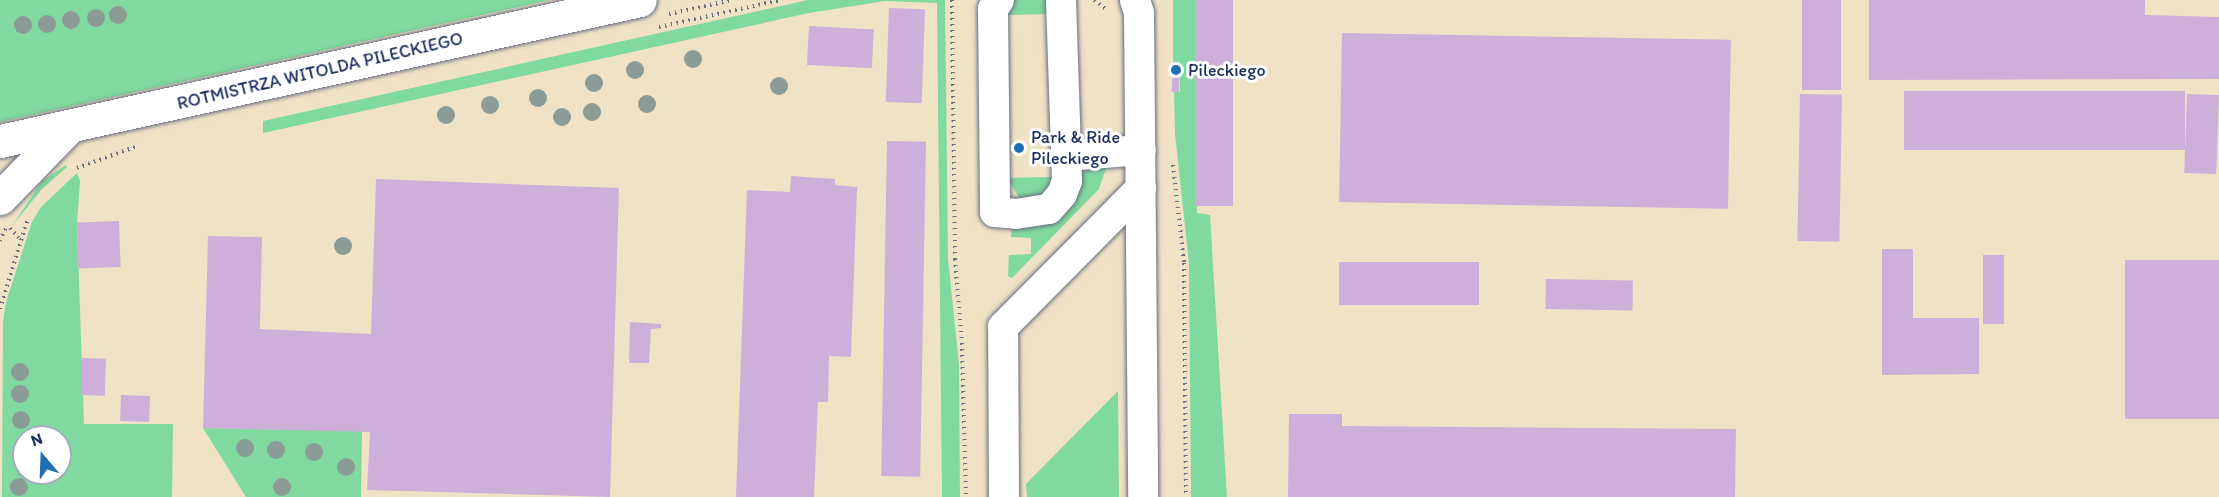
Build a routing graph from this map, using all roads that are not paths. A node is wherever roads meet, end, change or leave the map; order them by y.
1 (640, 0) edge
2 (999, 0) edge
3 (1061, 0) edge
4 (1139, 4) edge
5 (67, 129) junction
6 (0, 141) edge
7 (1141, 150) junction
8 (1066, 156) junction
9 (1141, 188) junction
10 (4, 211) edge
11 (1004, 497) edge
12 (1143, 497) edge

1 - 5 main road, ROTMISTRZA WITOLDA PILECKIEGO
2 - 8 lane
3 - 8 lane
4 - 7 lane
5 - 6 main road, ROTMISTRZA WITOLDA PILECKIEGO
5 - 10 main road
7 - 8 lane
7 - 9 lane
9 - 11 lane
9 - 12 lane

